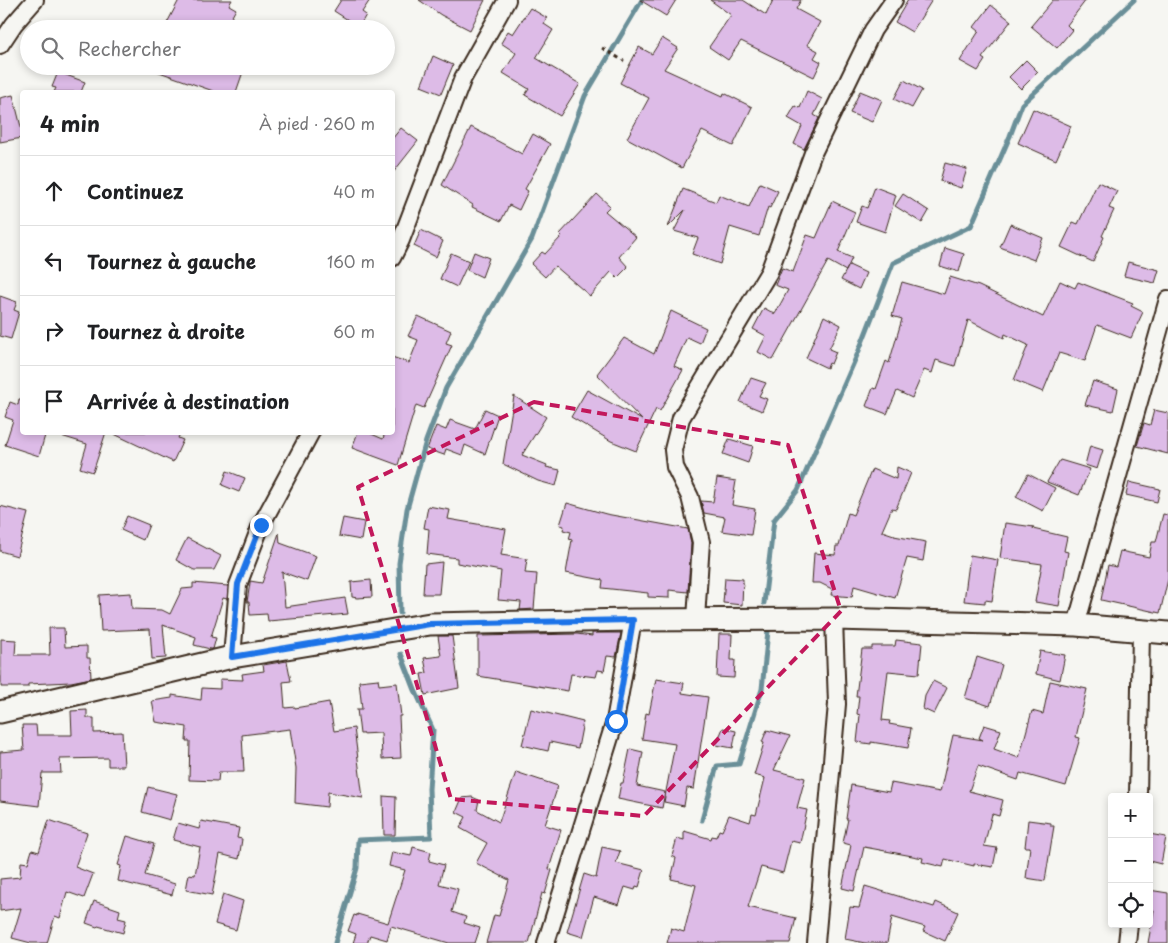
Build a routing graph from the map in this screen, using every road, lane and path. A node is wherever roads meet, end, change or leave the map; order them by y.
1 (35, 0) edge
2 (507, 0) edge
3 (894, 0) edge
4 (0, 45) edge
5 (602, 48) dead end
6 (624, 61) dead end
7 (395, 252) edge
8 (1168, 299) edge
9 (309, 435) edge
10 (696, 619) junction
11 (834, 619) junction
12 (633, 620) junction
13 (1076, 625) junction
14 (1141, 631) junction
15 (1168, 633) edge
16 (232, 657) junction
17 (0, 712) edge
18 (1138, 793) edge
19 (1128, 928) edge
20 (546, 943) edge
21 (816, 943) edge
22 (1127, 943) edge

1 - 4 street
2 - 7 street
3 - 10 street
5 - 6 path
8 - 13 street
9 - 16 street
10 - 11 street
10 - 12 street
11 - 13 street
11 - 21 street
12 - 16 street
12 - 20 street
13 - 14 street
14 - 15 street
14 - 18 street
16 - 17 street
19 - 22 street

